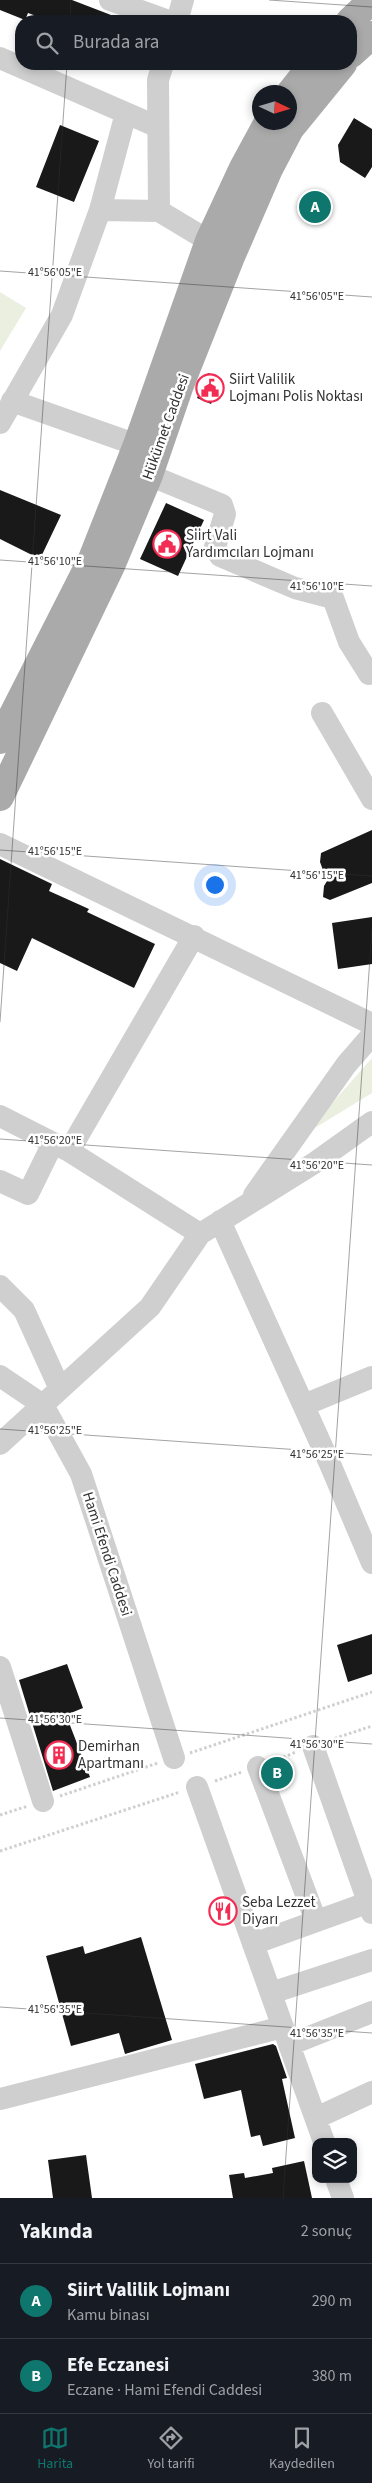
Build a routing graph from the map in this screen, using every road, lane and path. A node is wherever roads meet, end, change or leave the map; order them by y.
1 (110, 0) edge
2 (183, 0) edge
3 (372, 0) edge
4 (152, 15) edge
5 (178, 15) edge
6 (356, 15) edge
7 (372, 35) edge
8 (357, 49) edge
9 (0, 58) edge
10 (15, 65) edge
11 (27, 70) edge
12 (161, 70) edge
13 (308, 70) edge
14 (338, 70) edge
15 (296, 85) edge
16 (126, 113) junction
17 (158, 127) junction
18 (264, 130) edge
19 (100, 210) junction
20 (160, 211) junction
21 (209, 242) junction
22 (12, 401) junction
23 (0, 423) edge
24 (137, 446) junction
25 (149, 475) junction
26 (371, 676) edge
27 (322, 713) dead end
28 (0, 740) edge
29 (0, 797) edge
30 (372, 800) edge
31 (0, 844) edge
32 (194, 936) junction
33 (372, 1024) edge
34 (372, 1035) edge
35 (0, 1116) edge
36 (372, 1122) edge
37 (61, 1147) junction
38 (0, 1181) edge
39 (248, 1204) junction
40 (220, 1221) junction
41 (200, 1234) junction
42 (0, 1286) edge
43 (0, 1376) edge
44 (372, 1377) edge
45 (60, 1389) junction
46 (43, 1405) junction
47 (304, 1405) junction
48 (0, 1444) edge
49 (372, 1563) edge
50 (0, 1667) edge
51 (313, 1746) dead end
52 (174, 1758) dead end
53 (258, 1767) dead end
54 (197, 1787) dead end
55 (43, 1802) dead end
56 (371, 1905) edge
57 (316, 1922) junction
58 (253, 1944) junction
59 (372, 1960) edge
60 (271, 1993) junction
61 (372, 2012) edge
62 (286, 2036) junction
63 (372, 2092) edge
64 (0, 2099) edge
65 (316, 2118) junction
66 (323, 2138) edge
67 (337, 2183) edge
68 (343, 2198) edge

1 - 4 street
2 - 5 street
3 - 6 main road
7 - 8 main road
9 - 10 street
11 - 16 street
12 - 17 street
13 - 15 main road
14 - 25 main road, Hükümet Caddesi
16 - 17 street
16 - 19 street
17 - 20 street
18 - 21 main road
19 - 20 street
19 - 22 street
20 - 21 street
21 - 24 main road
22 - 23 street
22 - 24 street
24 - 28 main road
25 - 26 street
25 - 29 main road, Hükümet Caddesi
27 - 30 street
31 - 32 street
32 - 33 street
32 - 37 street
34 - 39 street
35 - 37 street
36 - 39 street
37 - 38 street
37 - 41 street
39 - 40 street
40 - 41 street
40 - 47 street
41 - 45 street
42 - 45 street
43 - 46 street, Hami Efendi Caddesi
44 - 47 street
45 - 46 street
46 - 48 street
46 - 52 street, Hami Efendi Caddesi
47 - 49 street
50 - 55 street
51 - 56 street
53 - 57 street
54 - 58 street
56 - 57 street
57 - 58 street
58 - 60 street
59 - 60 street
60 - 62 street
61 - 62 street
62 - 64 street
62 - 65 street
63 - 65 street
65 - 66 street
67 - 68 street

